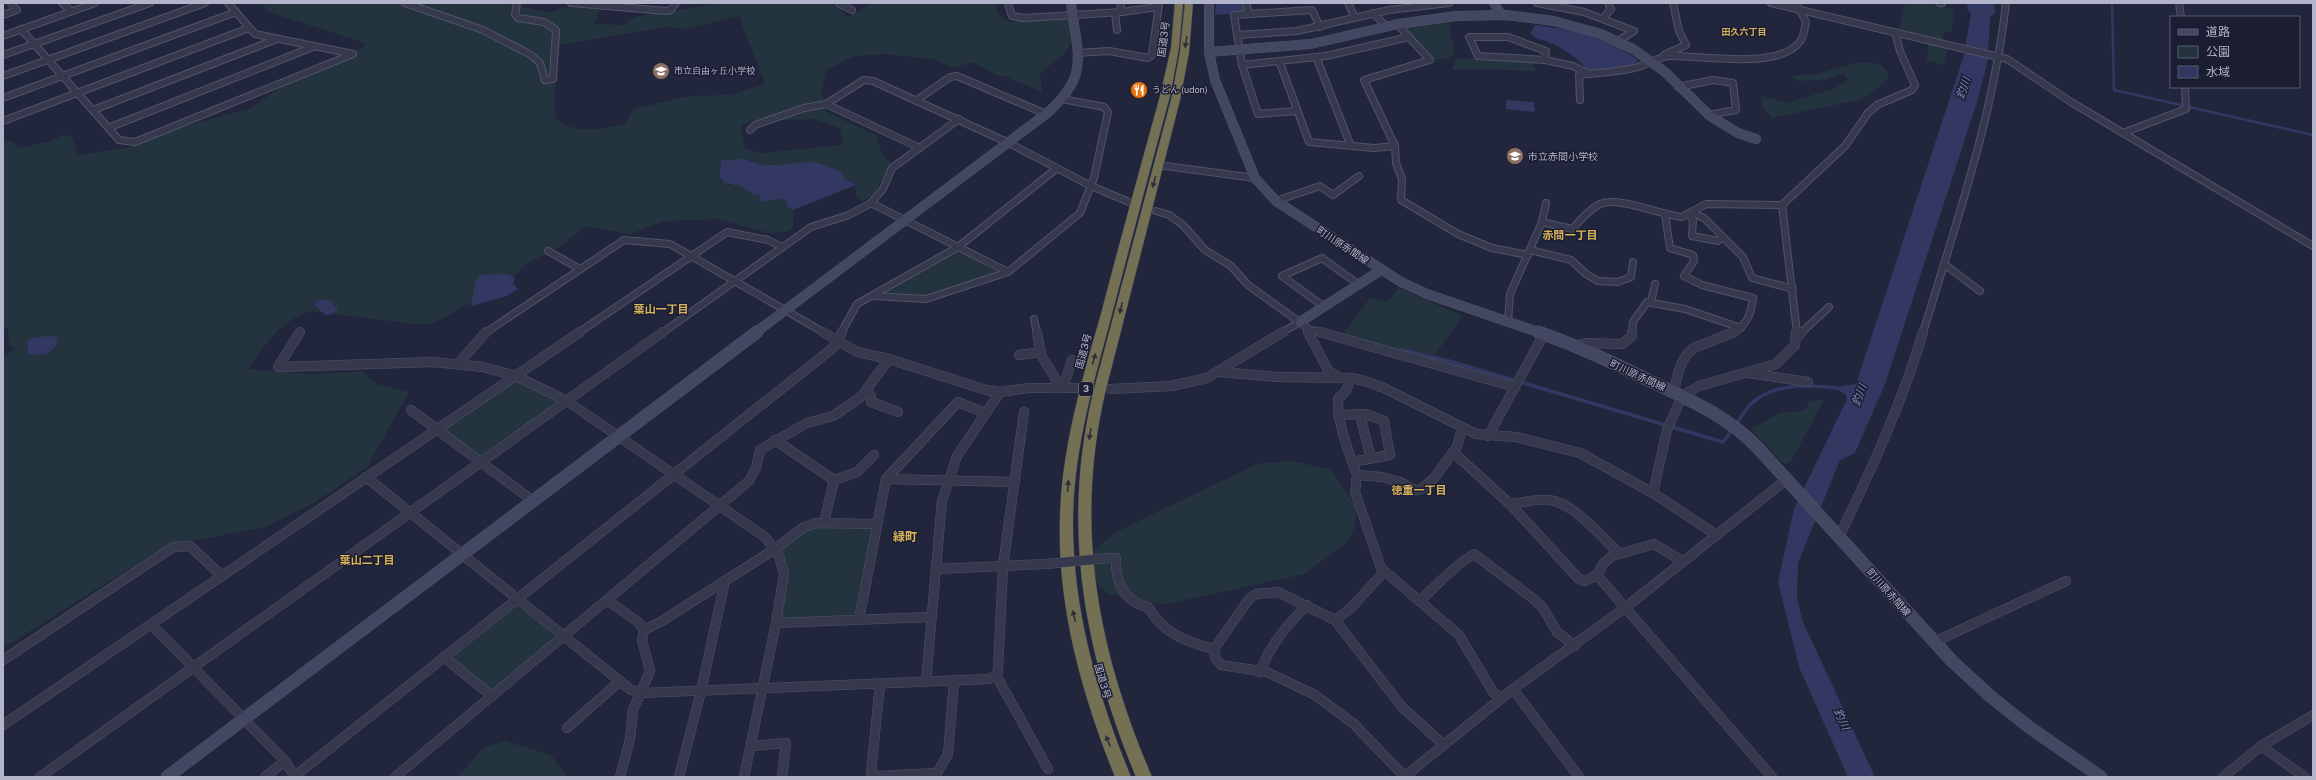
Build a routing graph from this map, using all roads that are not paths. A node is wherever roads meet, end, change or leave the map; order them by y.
1 (11, 3) edge
2 (62, 3) edge
3 (95, 3) edge
4 (150, 3) edge
5 (205, 3) edge
6 (228, 3) edge
7 (405, 3) edge
8 (517, 3) edge
9 (571, 3) edge
10 (676, 3) edge
11 (842, 3) edge
12 (1008, 3) edge
13 (1071, 3) edge
14 (1120, 3) edge
15 (1179, 3) edge
16 (1189, 3) edge
17 (1208, 3) edge
18 (1246, 3) edge
19 (1348, 3) edge
20 (1386, 3) edge
21 (1449, 3) edge
22 (1494, 3) edge
23 (1537, 3) edge
24 (1608, 3) edge
25 (1673, 3) edge
26 (1771, 3) edge
27 (1796, 3) edge
28 (2006, 3) edge
29 (2179, 3) edge
30 (590, 4) edge
31 (1423, 4) edge
32 (631, 5) edge
33 (1158, 5) edge
34 (852, 10) dead end
35 (1389, 10) junction
36 (1799, 10) junction
37 (71, 12) junction
38 (236, 12) junction
39 (1122, 12) junction
40 (1115, 13) junction
41 (1373, 13) junction
42 (3, 14) edge
43 (1249, 14) junction
44 (1072, 15) junction
45 (1501, 15) junction
46 (2181, 16) edge
47 (1355, 18) junction
48 (1603, 18) junction
49 (1397, 24) junction
50 (1386, 26) junction
51 (1320, 27) junction
52 (249, 28) junction
53 (21, 29) junction
54 (1117, 30) dead end
55 (1895, 32) junction
56 (1237, 35) junction
57 (3, 36) edge
58 (1409, 37) junction
59 (278, 39) junction
60 (1618, 41) junction
61 (34, 44) junction
62 (313, 47) junction
63 (1238, 50) junction
64 (1208, 52) junction
65 (1077, 53) junction
66 (3, 55) edge
67 (1667, 56) junction
68 (1998, 56) junction
69 (1317, 59) junction
70 (48, 60) junction
71 (1545, 60) junction
72 (1651, 61) junction
73 (1280, 63) junction
74 (1242, 66) junction
75 (1588, 73) junction
76 (3, 76) edge
77 (63, 76) junction
78 (1678, 87) junction
79 (2185, 88) edge
80 (78, 93) junction
81 (3, 98) edge
82 (1062, 99) junction
83 (917, 100) junction
84 (1580, 100) dead end
85 (826, 104) junction
86 (93, 110) junction
87 (1297, 111) junction
88 (1046, 114) junction
89 (1708, 115) junction
90 (959, 119) junction
91 (3, 121) edge
92 (108, 128) junction
93 (750, 130) dead end
94 (2123, 133) junction
95 (1756, 139) dead end
96 (1009, 142) junction
97 (1350, 144) junction
98 (1394, 146) junction
99 (920, 148) junction
100 (1158, 165) junction
101 (1056, 169) junction
102 (1359, 176) dead end
103 (1255, 178) junction
104 (1091, 186) junction
105 (1276, 201) junction
106 (1129, 202) dead end
107 (871, 203) junction
108 (1546, 203) dead end
109 (1782, 205) junction
110 (1156, 211) dead end
111 (1691, 214) junction
112 (1665, 215) junction
113 (906, 220) junction
114 (1542, 222) junction
115 (1722, 237) junction
116 (2313, 246) edge
117 (782, 247) junction
118 (958, 247) junction
119 (548, 251) dead end
120 (1529, 252) junction
121 (691, 256) junction
122 (1633, 262) dead end
123 (1944, 264) junction
124 (580, 269) junction
125 (1381, 270) junction
126 (1008, 272) junction
127 (735, 282) junction
128 (1358, 284) junction
129 (1655, 284) dead end
130 (1793, 289) junction
131 (1980, 291) dead end
132 (874, 296) junction
133 (1652, 302) junction
134 (1322, 306) junction
135 (1829, 307) dead end
136 (786, 311) junction
137 (1034, 319) dead end
138 (1508, 321) junction
139 (1300, 322) junction
140 (1741, 328) junction
141 (1308, 329) junction
142 (300, 332) dead end
143 (1544, 334) junction
144 (1798, 337) junction
145 (838, 341) junction
146 (1578, 346) junction
147 (1041, 352) junction
148 (1019, 355) dead end
149 (889, 359) junction
150 (1072, 360) dead end
151 (458, 364) junction
152 (1220, 372) junction
153 (1748, 373) junction
154 (516, 376) junction
155 (1340, 378) junction
156 (1351, 378) junction
157 (1808, 382) dead end
158 (1514, 387) junction
159 (1054, 388) junction
160 (1063, 388) junction
161 (1076, 388) dead end
162 (1110, 389) dead end
163 (867, 392) junction
164 (1000, 392) junction
165 (1678, 394) junction
166 (567, 401) junction
167 (411, 410) dead end
168 (898, 412) dead end
169 (1024, 412) dead end
170 (985, 413) junction
171 (1360, 414) junction
172 (1338, 415) junction
173 (1462, 428) junction
174 (436, 430) junction
175 (1488, 436) junction
176 (618, 438) junction
177 (775, 440) junction
178 (1453, 452) junction
179 (874, 455) dead end
180 (1371, 459) junction
181 (1352, 462) junction
182 (481, 463) junction
183 (1357, 474) junction
184 (673, 475) junction
185 (366, 477) junction
186 (1787, 478) junction
187 (886, 479) junction
188 (834, 480) junction
189 (948, 480) junction
190 (1014, 482) junction
191 (1653, 493) junction
192 (533, 501) junction
193 (1510, 504) junction
194 (719, 506) junction
195 (410, 513) junction
196 (824, 523) junction
197 (877, 524) junction
198 (1715, 534) junction
199 (1839, 537) junction
200 (775, 549) junction
201 (462, 554) junction
202 (1620, 554) junction
203 (1682, 561) junction
204 (1002, 566) junction
205 (936, 569) junction
206 (1382, 574) dead end
207 (1597, 575) junction
208 (222, 576) junction
209 (725, 581) junction
210 (2066, 581) dead end
211 (517, 599) junction
212 (607, 600) junction
213 (1419, 601) junction
214 (1307, 605) junction
215 (1626, 607) junction
216 (931, 617) junction
217 (859, 620) junction
218 (1335, 620) junction
219 (776, 623) junction
220 (151, 624) junction
221 (644, 630) junction
222 (564, 636) junction
223 (1934, 642) junction
224 (1574, 646) junction
225 (1214, 649) junction
226 (444, 657) junction
227 (3, 660) edge
228 (193, 668) junction
229 (1260, 672) junction
230 (996, 675) junction
231 (620, 681) junction
232 (926, 681) junction
233 (954, 681) junction
234 (880, 684) junction
235 (763, 688) junction
236 (1513, 689) junction
237 (701, 691) junction
238 (642, 692) junction
239 (492, 696) junction
240 (1501, 698) junction
241 (2313, 715) edge
242 (244, 719) junction
243 (3, 725) edge
244 (567, 728) dead end
245 (1444, 745) junction
246 (751, 746) junction
247 (2261, 746) junction
248 (286, 761) junction
249 (1048, 769) dead end
250 (295, 776) edge
251 (399, 776) edge
252 (40, 777) edge
253 (167, 777) edge
254 (265, 777) edge
255 (620, 777) edge
256 (679, 777) edge
257 (744, 777) edge
258 (782, 777) edge
259 (1123, 777) edge
260 (1144, 777) edge
261 (1405, 777) edge
262 (1580, 777) edge
263 (1772, 777) edge
264 (2101, 777) edge
265 (2224, 777) edge
266 (2305, 777) edge

1 - 42 street
2 - 37 street
3 - 37 street
4 - 61 street
5 - 70 street
6 - 38 street
7 - 8 street
9 - 30 street
10 - 32 street
11 - 34 street
12 - 44 street
13 - 44 street
14 - 39 street
259 -> 15 highway, 国道3号 / 3
16 -> 100 highway, 国道3号 / 3
17 - 64 street, 町川原赤間線
18 - 43 street
19 - 47 street
20 - 35 street
21 - 31 street
22 - 45 street
23 - 48 street
24 - 48 street
25 - 67 street
26 - 36 street
27 - 36 street
28 - 68 street
29 - 46 street
30 - 32 street
31 - 35 street
33 - 39 street
33 - 65 street
35 - 41 street
36 - 55 street
36 - 67 street
37 - 53 street
38 - 52 street
38 - 77 street
39 - 40 street
40 - 44 street
40 - 54 street
41 - 47 street
41 - 50 street
43 - 51 street
43 - 56 street
44 - 65 street
45 - 49 street
45 - 60 street
47 - 51 street
48 - 60 street
49 - 50 street
49 - 58 street
50 - 63 street
51 - 56 street
52 - 59 street
52 - 80 street
53 - 57 street
53 - 61 street
55 - 68 street
55 - 109 street
56 - 63 street
58 - 69 street
58 - 98 street
59 - 62 street
59 - 86 street
60 - 72 street
61 - 66 street
61 - 70 street
62 - 92 street
62 - 92 street
63 - 64 street
63 - 74 street
64 - 103 street, 町川原赤間線
65 - 82 street
67 - 72 street
68 - 94 street
68 - 123 street
69 - 73 street
69 - 97 street
70 - 76 street
70 - 77 street
71 - 71 street
71 - 75 street
72 - 75 street
72 - 78 street
73 - 74 street
73 - 87 street
74 - 87 street
75 - 84 street
77 - 80 street
77 - 81 street
78 - 89 street
78 - 89 street
79 - 94 street
80 - 86 street
80 - 91 street
82 - 88 street
82 - 104 street
83 - 85 street
83 - 88 street
83 - 90 street
85 - 93 street
85 - 99 street
86 - 92 street
87 - 97 street
88 - 96 street
89 - 95 street
90 - 96 street
90 - 99 street
94 - 116 street
96 - 101 street
96 - 113 street
97 - 98 street
98 - 120 street
99 - 107 street
100 - 103 street
100 -> 260 highway, 国道3号 / 3
101 - 104 street
101 - 118 street
102 - 105 street
103 - 105 street, 町川原赤間線
104 - 106 street
104 - 126 street
105 - 125 street, 町川原赤間線
107 - 113 street
107 - 117 street
108 - 114 street
109 - 111 street
109 - 130 street
110 - 139 street
111 - 112 street
111 - 115 street
111 - 115 street
112 - 114 street
112 - 140 street
113 - 118 street
113 - 136 street
114 - 120 street
115 - 130 street
117 - 121 street
117 - 127 street
118 - 126 street
118 - 132 street
119 - 124 street
120 - 122 street
120 - 138 street
121 - 124 street
121 - 127 street
121 - 154 street
123 - 131 street
123 - 199 street
124 - 151 street
125 - 128 street
125 - 138 street, 町川原赤間線
126 - 132 street
127 - 136 street
127 - 166 street
128 - 134 street
128 - 134 street
129 - 133 street
130 - 144 street
132 - 145 street
133 - 140 street
133 - 146 street
134 - 139 street
135 - 144 street
136 - 145 street
136 - 176 street
137 - 147 street
138 - 143 street, 町川原赤間線
139 - 141 street
139 - 152 street
140 - 165 street
141 - 155 street
141 - 158 street
142 - 151 street
143 - 146 street, 町川原赤間線
143 - 158 street
144 - 153 street
145 - 149 street
145 - 184 street
146 - 165 street, 町川原赤間線
147 - 148 street
147 - 159 street
149 - 163 street
149 - 164 street
150 - 160 street
151 - 154 street
152 - 155 street
152 - 162 street
153 - 157 street
153 - 165 street
154 - 166 street
154 - 174 street
155 - 156 street
156 - 172 street
156 - 173 street
158 - 175 street
159 - 160 street
159 - 164 street
160 - 161 street
163 - 168 street
163 - 177 street
164 - 170 street
165 - 186 street, 町川原赤間線
165 - 191 street
166 - 176 street
166 - 182 street
167 - 174 street
169 - 190 street
170 - 187 street
170 - 189 street
171 - 172 street
171 - 180 street
171 - 180 street
172 - 181 street
173 - 175 street
173 - 178 street
174 - 182 street
174 - 185 street
175 - 191 street
176 - 184 street
176 - 192 street
177 - 188 street
177 - 194 street
178 - 183 street
178 - 193 street
179 - 188 street
180 - 181 street
181 - 183 street
182 - 192 street
182 - 195 street
183 - 213 street
184 - 194 street
184 - 211 street
185 - 195 street
185 - 208 street
186 - 198 street
186 - 199 street, 町川原赤間線
187 - 189 street
187 - 197 street
188 - 196 street
189 - 190 street
189 - 205 street
190 - 204 street
191 - 198 street
192 - 201 street
193 - 202 street
193 - 207 street
194 - 200 street
194 - 212 street
195 - 201 street
195 - 228 street
196 - 197 street
196 - 200 street
197 - 217 street
198 - 203 street
199 - 223 street, 町川原赤間線
200 - 209 street
200 - 219 street
201 - 211 street
201 - 242 street
202 - 203 street
202 - 207 street
203 - 215 street
204 - 205 street
204 - 225 street, bridge
204 - 230 street
205 - 216 street
206 - 218 street
207 - 215 street
208 - 220 street
208 - 227 street
209 - 221 street
209 - 237 street
210 - 223 street
211 - 222 street
211 - 226 street
212 - 221 street
212 - 222 street
213 - 224 street
213 - 240 street
214 - 218 street
214 - 225 street
214 - 229 street
215 - 224 street
215 - 263 street
216 - 217 street
216 - 232 street
217 - 219 street
218 - 245 street
219 - 235 street
220 - 228 street
220 - 243 street
221 - 238 street
222 - 231 street
222 - 239 street
223 - 264 street, 町川原赤間線
224 - 236 street
225 - 229 street
226 - 239 street
226 - 250 street
228 - 242 street
228 - 252 street
229 - 261 street
230 - 233 street
230 - 249 street
231 - 238 street
231 - 244 street
232 - 233 street
232 - 234 street
233 - 234 street
234 - 235 street
235 - 237 street
235 - 246 street
236 - 240 street
236 - 262 street
237 - 238 street
237 - 256 street
238 - 255 street
239 - 251 street
240 - 245 street
241 - 247 street
242 - 248 street
242 - 253 street
245 - 261 street
246 - 257 street
246 - 258 street
247 - 265 street
247 - 266 street
248 - 250 street
248 - 254 street

